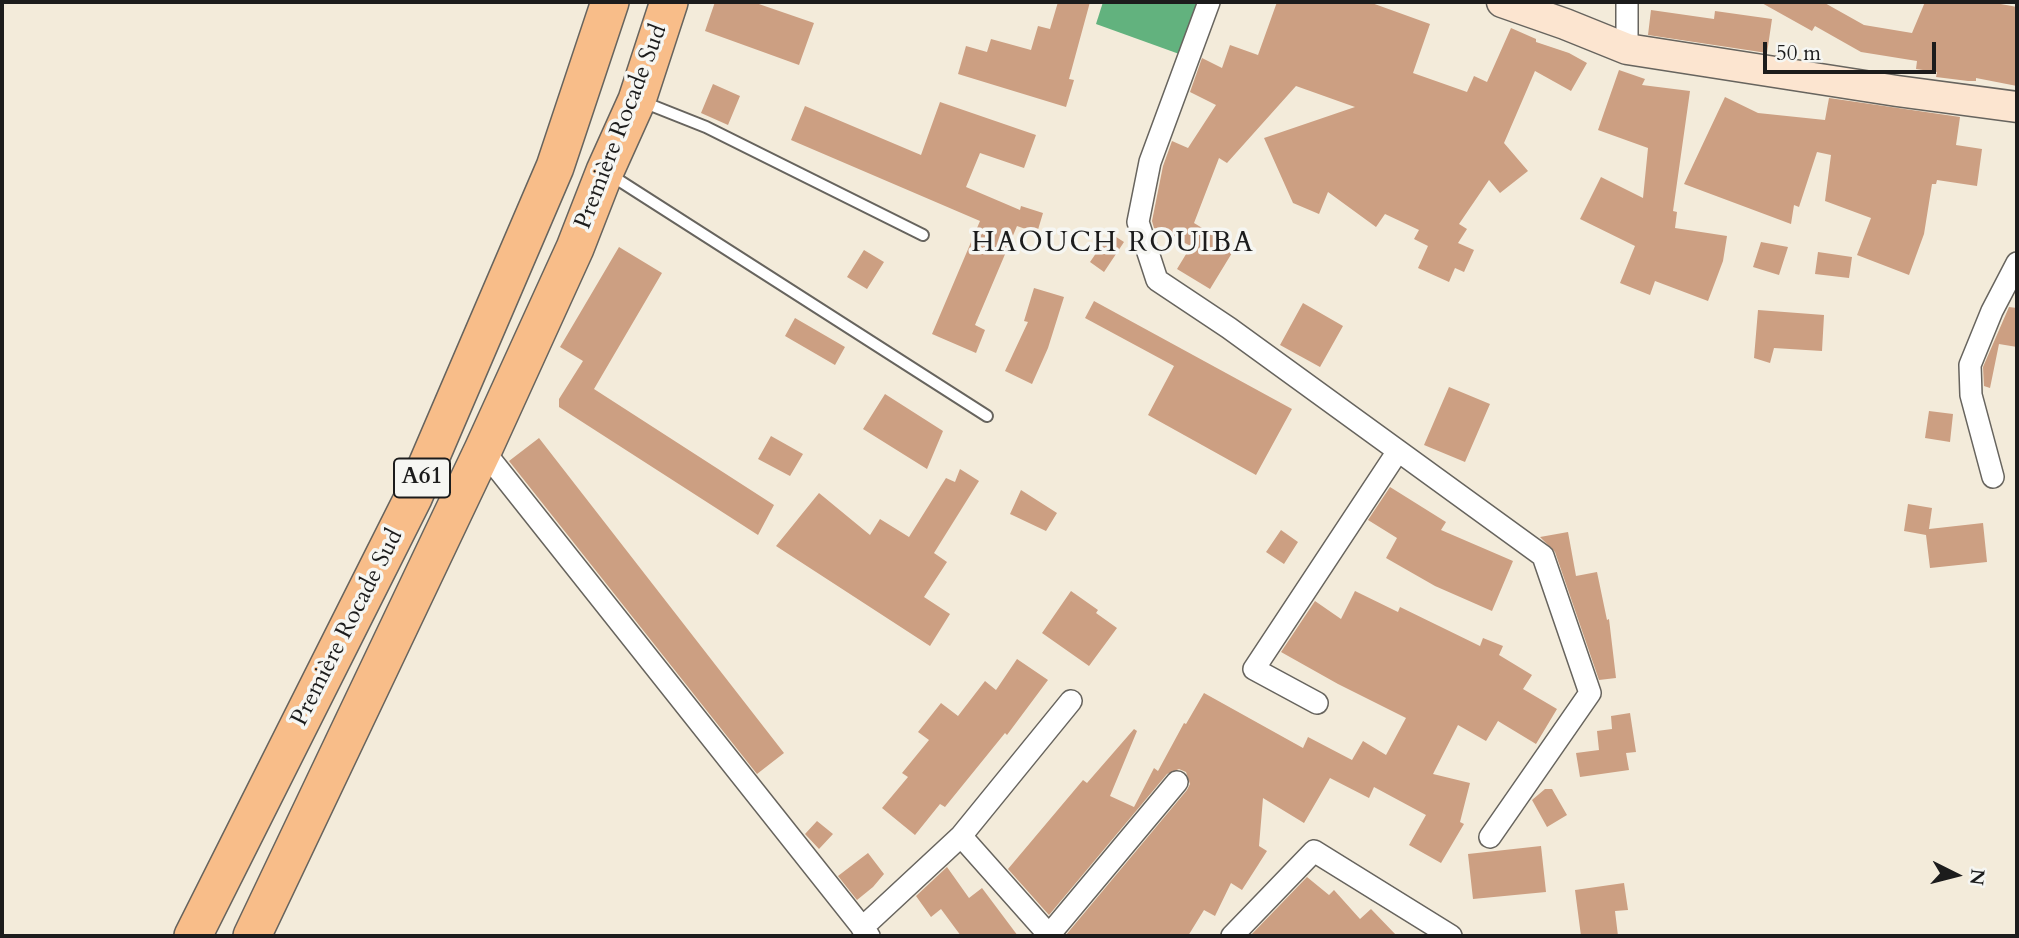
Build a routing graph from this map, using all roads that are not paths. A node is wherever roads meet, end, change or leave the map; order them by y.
1 (610, 2) edge
2 (670, 2) edge
3 (1209, 2) edge
4 (1502, 2) edge
5 (1628, 2) edge
6 (1627, 49) junction
7 (637, 100) junction
8 (2017, 107) edge
9 (605, 171) junction
10 (923, 235) dead end
11 (2017, 263) edge
12 (987, 416) dead end
13 (483, 450) junction
14 (1398, 451) junction
15 (1993, 477) dead end
16 (1071, 701) dead end
17 (1317, 703) dead end
18 (1177, 782) dead end
19 (961, 836) junction
20 (1490, 836) dead end
21 (865, 932) edge
22 (1050, 935) edge
23 (193, 936) edge
24 (252, 936) edge
25 (1232, 936) edge
26 (1451, 936) edge

1 - 23 highway, Première Rocade Sud / A61
2 - 7 highway, Première Rocade Sud / A61
3 - 14 street
4 - 6 street
5 - 6 street
6 - 8 street
7 - 9 highway, Première Rocade Sud / A61
7 - 10 lane
9 - 12 lane
9 - 13 highway, Première Rocade Sud / A61
11 - 15 street
13 - 21 street
13 - 24 highway, Première Rocade Sud / A61
14 - 17 street
14 - 20 street
16 - 19 street
18 - 22 street
19 - 21 street
19 - 22 street
25 - 26 street

